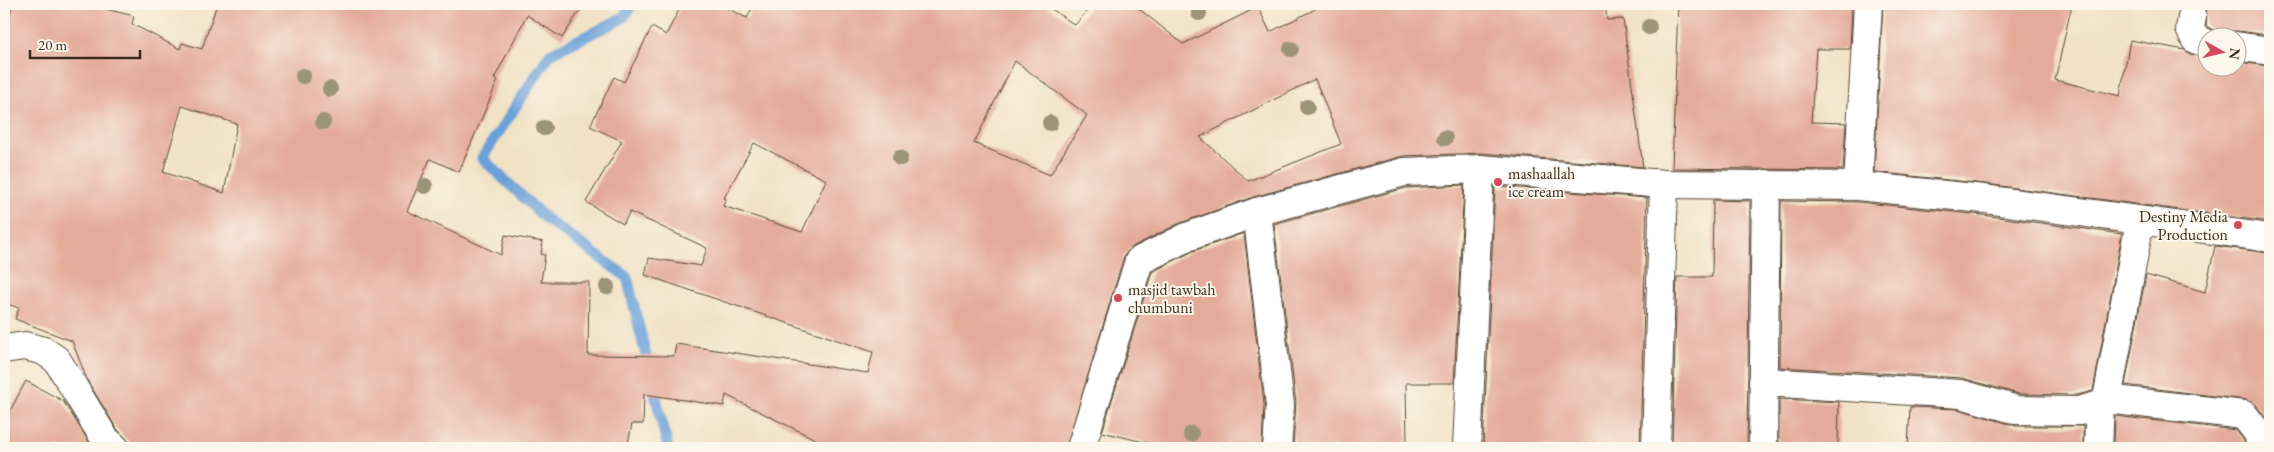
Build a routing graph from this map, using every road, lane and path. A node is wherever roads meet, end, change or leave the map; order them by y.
1 (1868, 4) edge
2 (2192, 17) dead end
3 (2196, 38) edge
4 (2246, 47) edge
5 (2270, 51) edge
6 (1480, 169) junction
7 (1664, 184) junction
8 (1766, 184) junction
9 (1858, 186) junction
10 (1257, 212) junction
11 (2140, 221) junction
12 (2270, 238) edge
13 (4, 349) edge
14 (1763, 382) junction
15 (2104, 402) junction
16 (2263, 439) edge
17 (115, 448) edge
18 (1081, 448) edge
19 (1277, 448) edge
20 (1467, 448) edge
21 (1656, 448) edge
22 (1763, 448) edge
23 (2098, 448) edge

1 - 9 street
2 - 3 street
4 - 5 street
6 - 7 street
6 - 10 street
6 - 20 street
7 - 8 street
7 - 21 street
8 - 9 street
8 - 14 street
9 - 11 street
10 - 18 street
10 - 19 street
11 - 12 street
11 - 15 street
13 - 17 street
14 - 15 street
14 - 22 street
15 - 16 street
15 - 23 street

